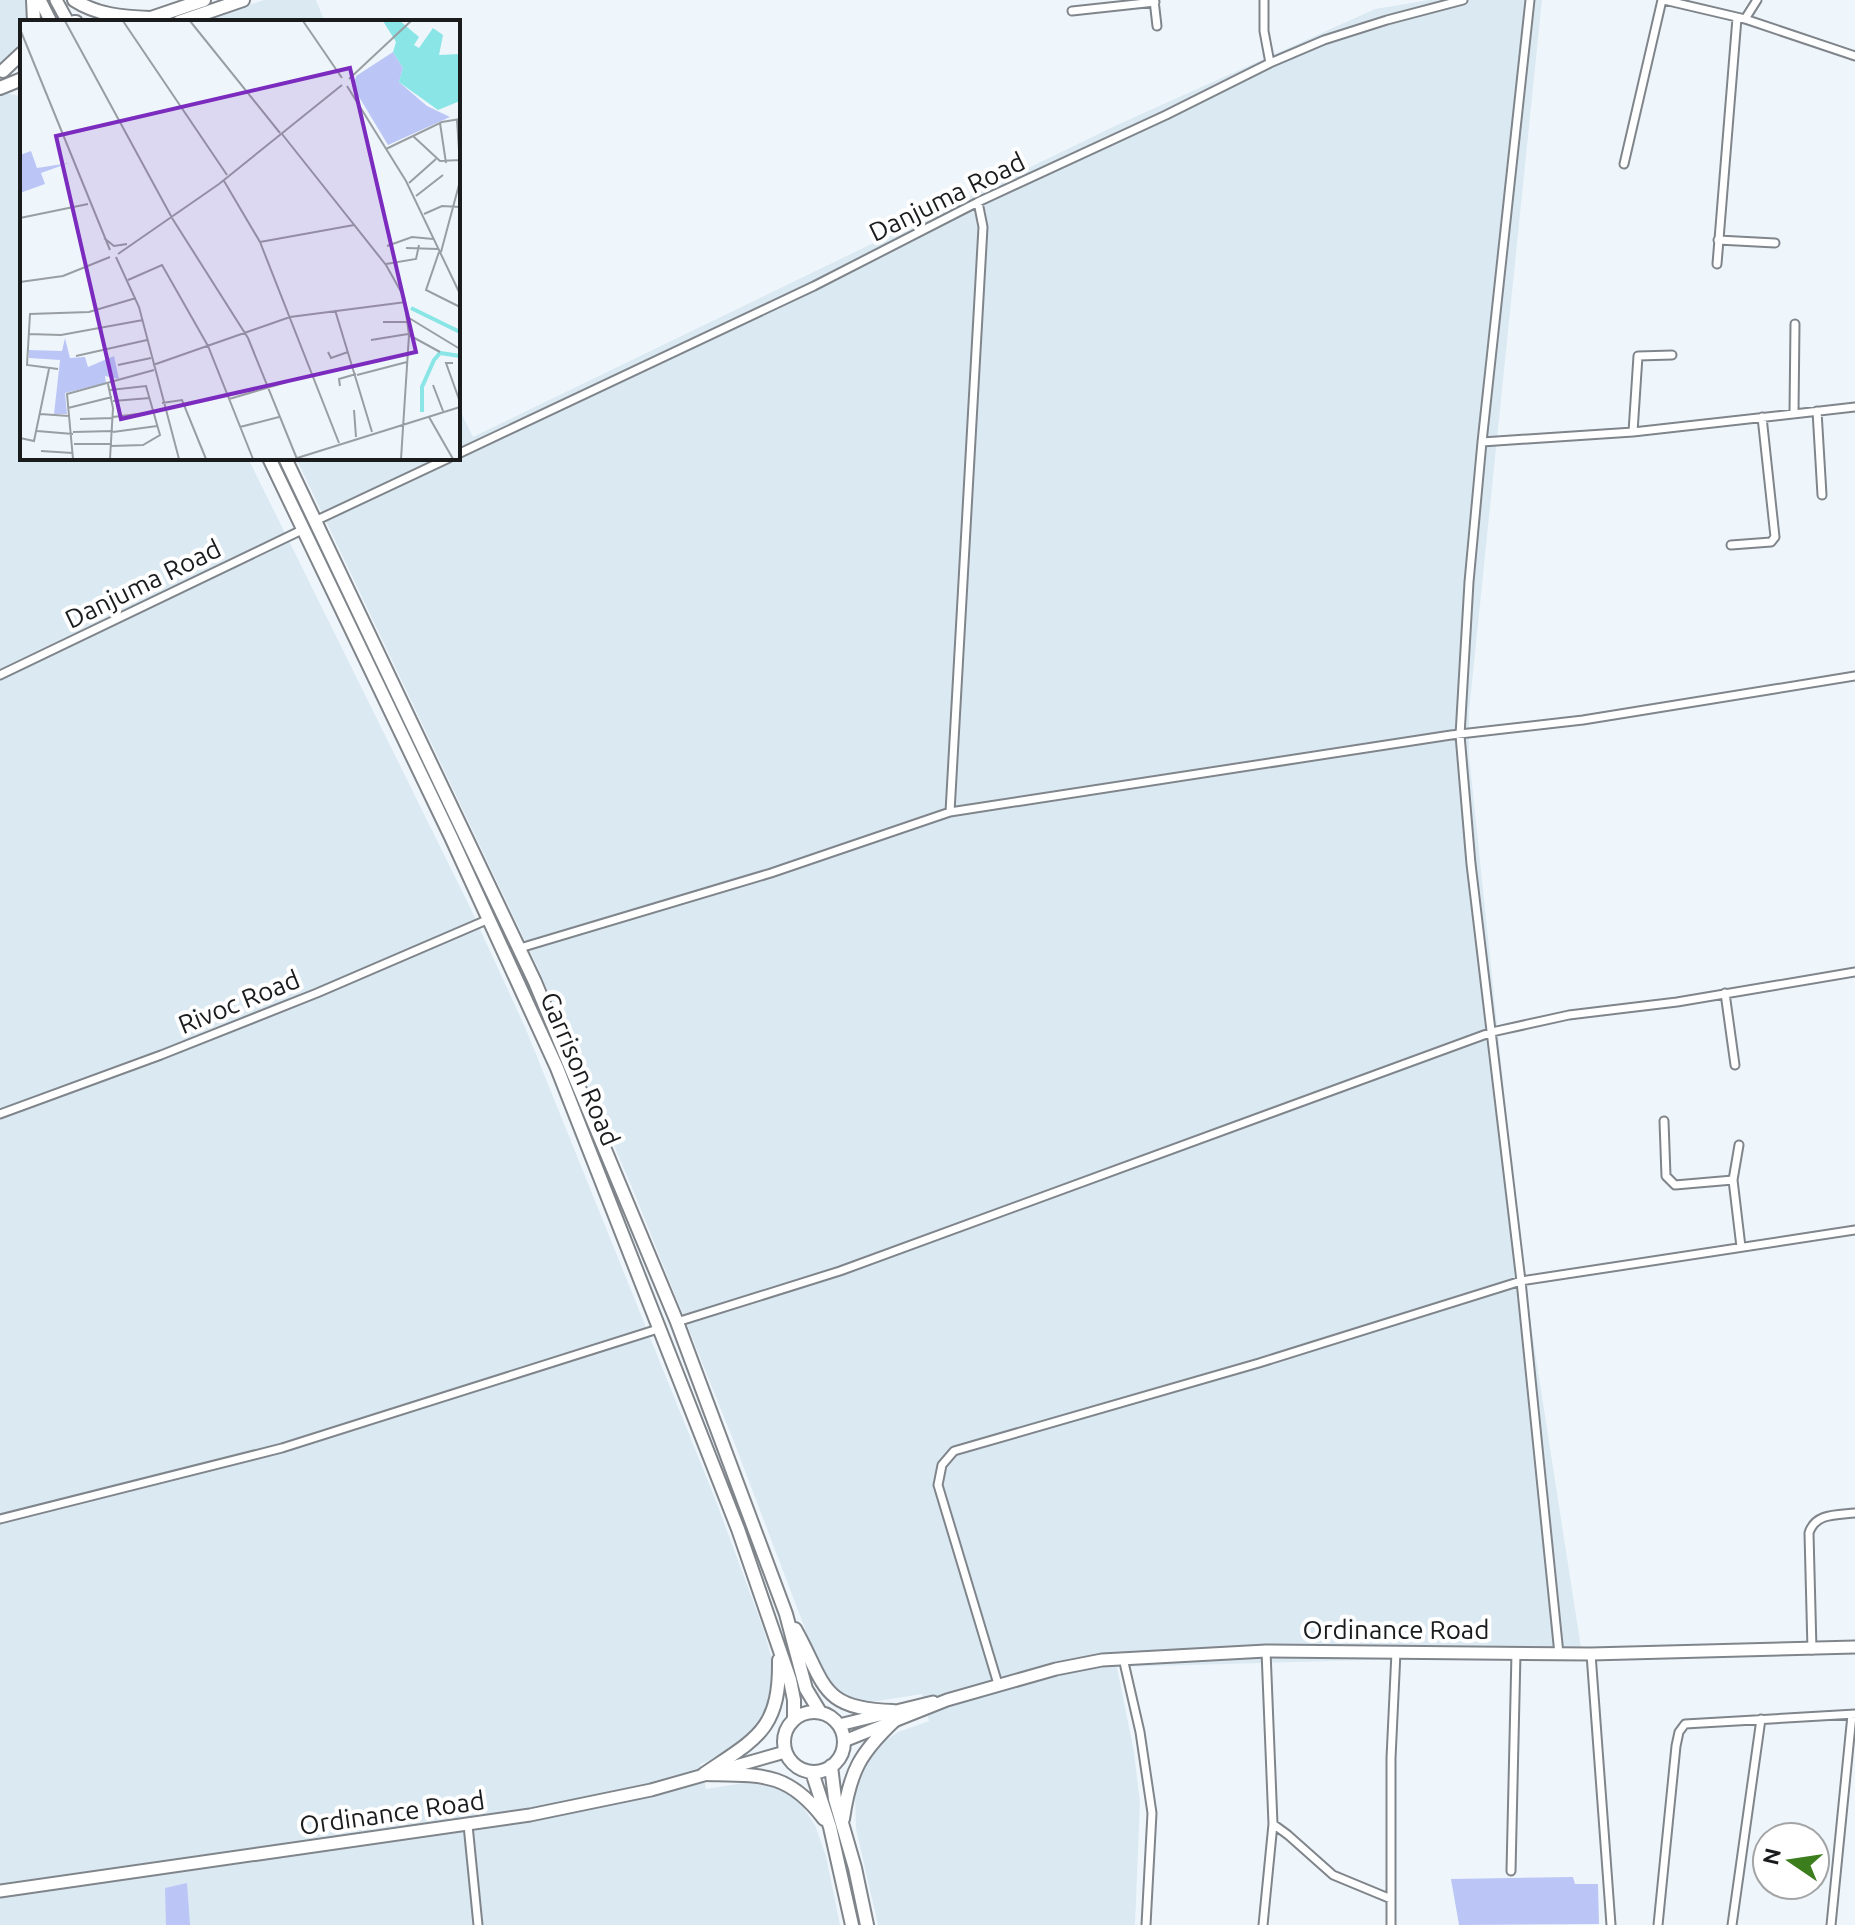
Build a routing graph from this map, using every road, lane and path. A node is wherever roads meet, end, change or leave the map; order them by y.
1 (33, 0) edge
2 (40, 0) edge
3 (56, 0) edge
4 (74, 0) edge
5 (204, 0) edge
6 (243, 0) edge
7 (1264, 0) edge
8 (1463, 0) edge
9 (1530, 0) edge
10 (1663, 0) edge
11 (1757, 0) edge
12 (1154, 1) edge
13 (1072, 11) dead end
14 (1741, 18) junction
15 (34, 20) edge
16 (50, 20) edge
17 (71, 20) edge
18 (144, 20) edge
19 (185, 20) edge
20 (1157, 26) dead end
21 (20, 55) edge
22 (1855, 56) edge
23 (1270, 63) junction
24 (20, 64) edge
25 (1, 71) edge
26 (1624, 164) dead end
27 (978, 202) junction
28 (1718, 240) junction
29 (1775, 243) dead end
30 (1717, 264) dead end
31 (1795, 324) dead end
32 (1672, 355) dead end
33 (1855, 407) edge
34 (1817, 411) junction
35 (1794, 412) junction
36 (1762, 417) junction
37 (1633, 432) junction
38 (1482, 442) junction
39 (460, 453) edge
40 (270, 460) edge
41 (286, 460) edge
42 (445, 460) edge
43 (1822, 495) dead end
44 (309, 525) junction
45 (1731, 545) dead end
46 (0, 675) edge
47 (1855, 676) edge
48 (1460, 735) junction
49 (950, 812) junction
50 (489, 919) junction
51 (520, 948) junction
52 (1855, 972) edge
53 (1725, 993) junction
54 (1492, 1032) junction
55 (1735, 1065) dead end
56 (0, 1114) edge
57 (1664, 1121) dead end
58 (1739, 1145) dead end
59 (1733, 1180) junction
60 (1855, 1230) edge
61 (1741, 1247) junction
62 (1521, 1281) junction
63 (677, 1322) junction
64 (661, 1328) junction
65 (1855, 1513) edge
66 (0, 1519) edge
67 (786, 1614) junction
68 (776, 1637) junction
69 (1855, 1647) edge
70 (1812, 1650) junction
71 (1266, 1651) junction
72 (1396, 1652) junction
73 (1516, 1653) junction
74 (1559, 1654) junction
75 (1591, 1654) junction
76 (1123, 1658) junction
77 (998, 1684) junction
78 (820, 1712) junction
79 (1853, 1714) edge
80 (894, 1716) junction
81 (794, 1718) junction
82 (1761, 1719) junction
83 (839, 1725) junction
84 (844, 1741) junction
85 (785, 1752) junction
86 (831, 1766) junction
87 (812, 1772) junction
88 (704, 1774) junction
89 (843, 1822) junction
90 (1273, 1824) junction
91 (468, 1825) junction
92 (830, 1827) junction
93 (1511, 1871) dead end
94 (0, 1891) edge
95 (1391, 1899) junction
96 (478, 1925) edge
97 (852, 1925) edge
98 (867, 1925) edge
99 (1146, 1925) edge
100 (1263, 1925) edge
101 (1391, 1925) edge
102 (1611, 1925) edge
103 (1658, 1925) edge
104 (1732, 1925) edge
105 (1831, 1925) edge

1 - 15 main road
2 - 16 street
3 - 17 street
4 - 18 main road
5 - 18 main road
6 - 19 main road
7 - 23 street
8 - 23 street, Danjuma Road
9 - 38 street
10 - 14 street
10 - 26 street
11 - 14 street
12 - 13 street
12 - 20 street
14 - 22 street
14 - 28 street
21 - 25 main road
23 - 27 street, Danjuma Road
24 - 25 main road
27 - 39 street, Danjuma Road
27 - 49 street
28 - 29 street
28 - 30 street
31 - 35 street
32 - 37 street
33 - 34 street
34 - 35 street
34 - 43 street
35 - 36 street
36 - 37 street
36 - 45 street
37 - 38 street
38 - 48 street
40 - 44 main road, Garrison Road
41 - 44 main road, Garrison Road
42 - 44 street, Danjuma Road
44 - 46 street, Danjuma Road
44 - 50 main road, Garrison Road
44 - 51 main road, Garrison Road
47 - 48 street
48 - 49 street
48 - 54 street
49 - 51 street
50 - 56 street, Rivoc Road
50 - 64 main road, Garrison Road
51 - 63 main road, Garrison Road
52 - 53 street
53 - 54 street
53 - 55 street
54 - 62 street
54 - 63 street
57 - 59 street
58 - 59 street
59 - 61 street
60 - 61 street
61 - 62 street
62 - 74 street
62 - 77 street
63 - 67 main road, Garrison Road
64 - 66 street
64 - 68 main road, Garrison Road
65 - 70 street
67 - 78 main road, Garrison Road
67 - 80 main road
68 - 81 main road, Garrison Road
68 - 88 main road
69 - 70 street, Ordinance Road
70 - 75 street, Ordinance Road
71 - 72 street, Ordinance Road
71 - 76 street, Ordinance Road
71 - 90 street
72 - 73 street, Ordinance Road
72 - 95 street
73 - 74 street, Ordinance Road
73 - 93 street
74 - 75 street, Ordinance Road
75 - 102 street
76 - 77 street, Ordinance Road
76 - 99 street
77 - 80 street, Ordinance Road
78 - 81 main road
78 - 83 main road
79 - 82 street
79 - 105 street
80 - 83 street, Ordinance Road
80 - 84 street, Ordinance Road
80 - 89 main road
81 - 85 main road
82 - 103 street
82 - 104 street
83 - 84 main road
84 - 86 main road
85 - 87 main road
85 - 88 street, Ordinance Road
86 - 87 main road
86 - 89 main road
87 - 92 main road
88 - 91 street, Ordinance Road
88 - 92 main road
89 - 98 main road
90 - 95 street
90 - 100 street
91 - 94 street, Ordinance Road
91 - 96 street
92 - 97 main road
95 - 101 street

